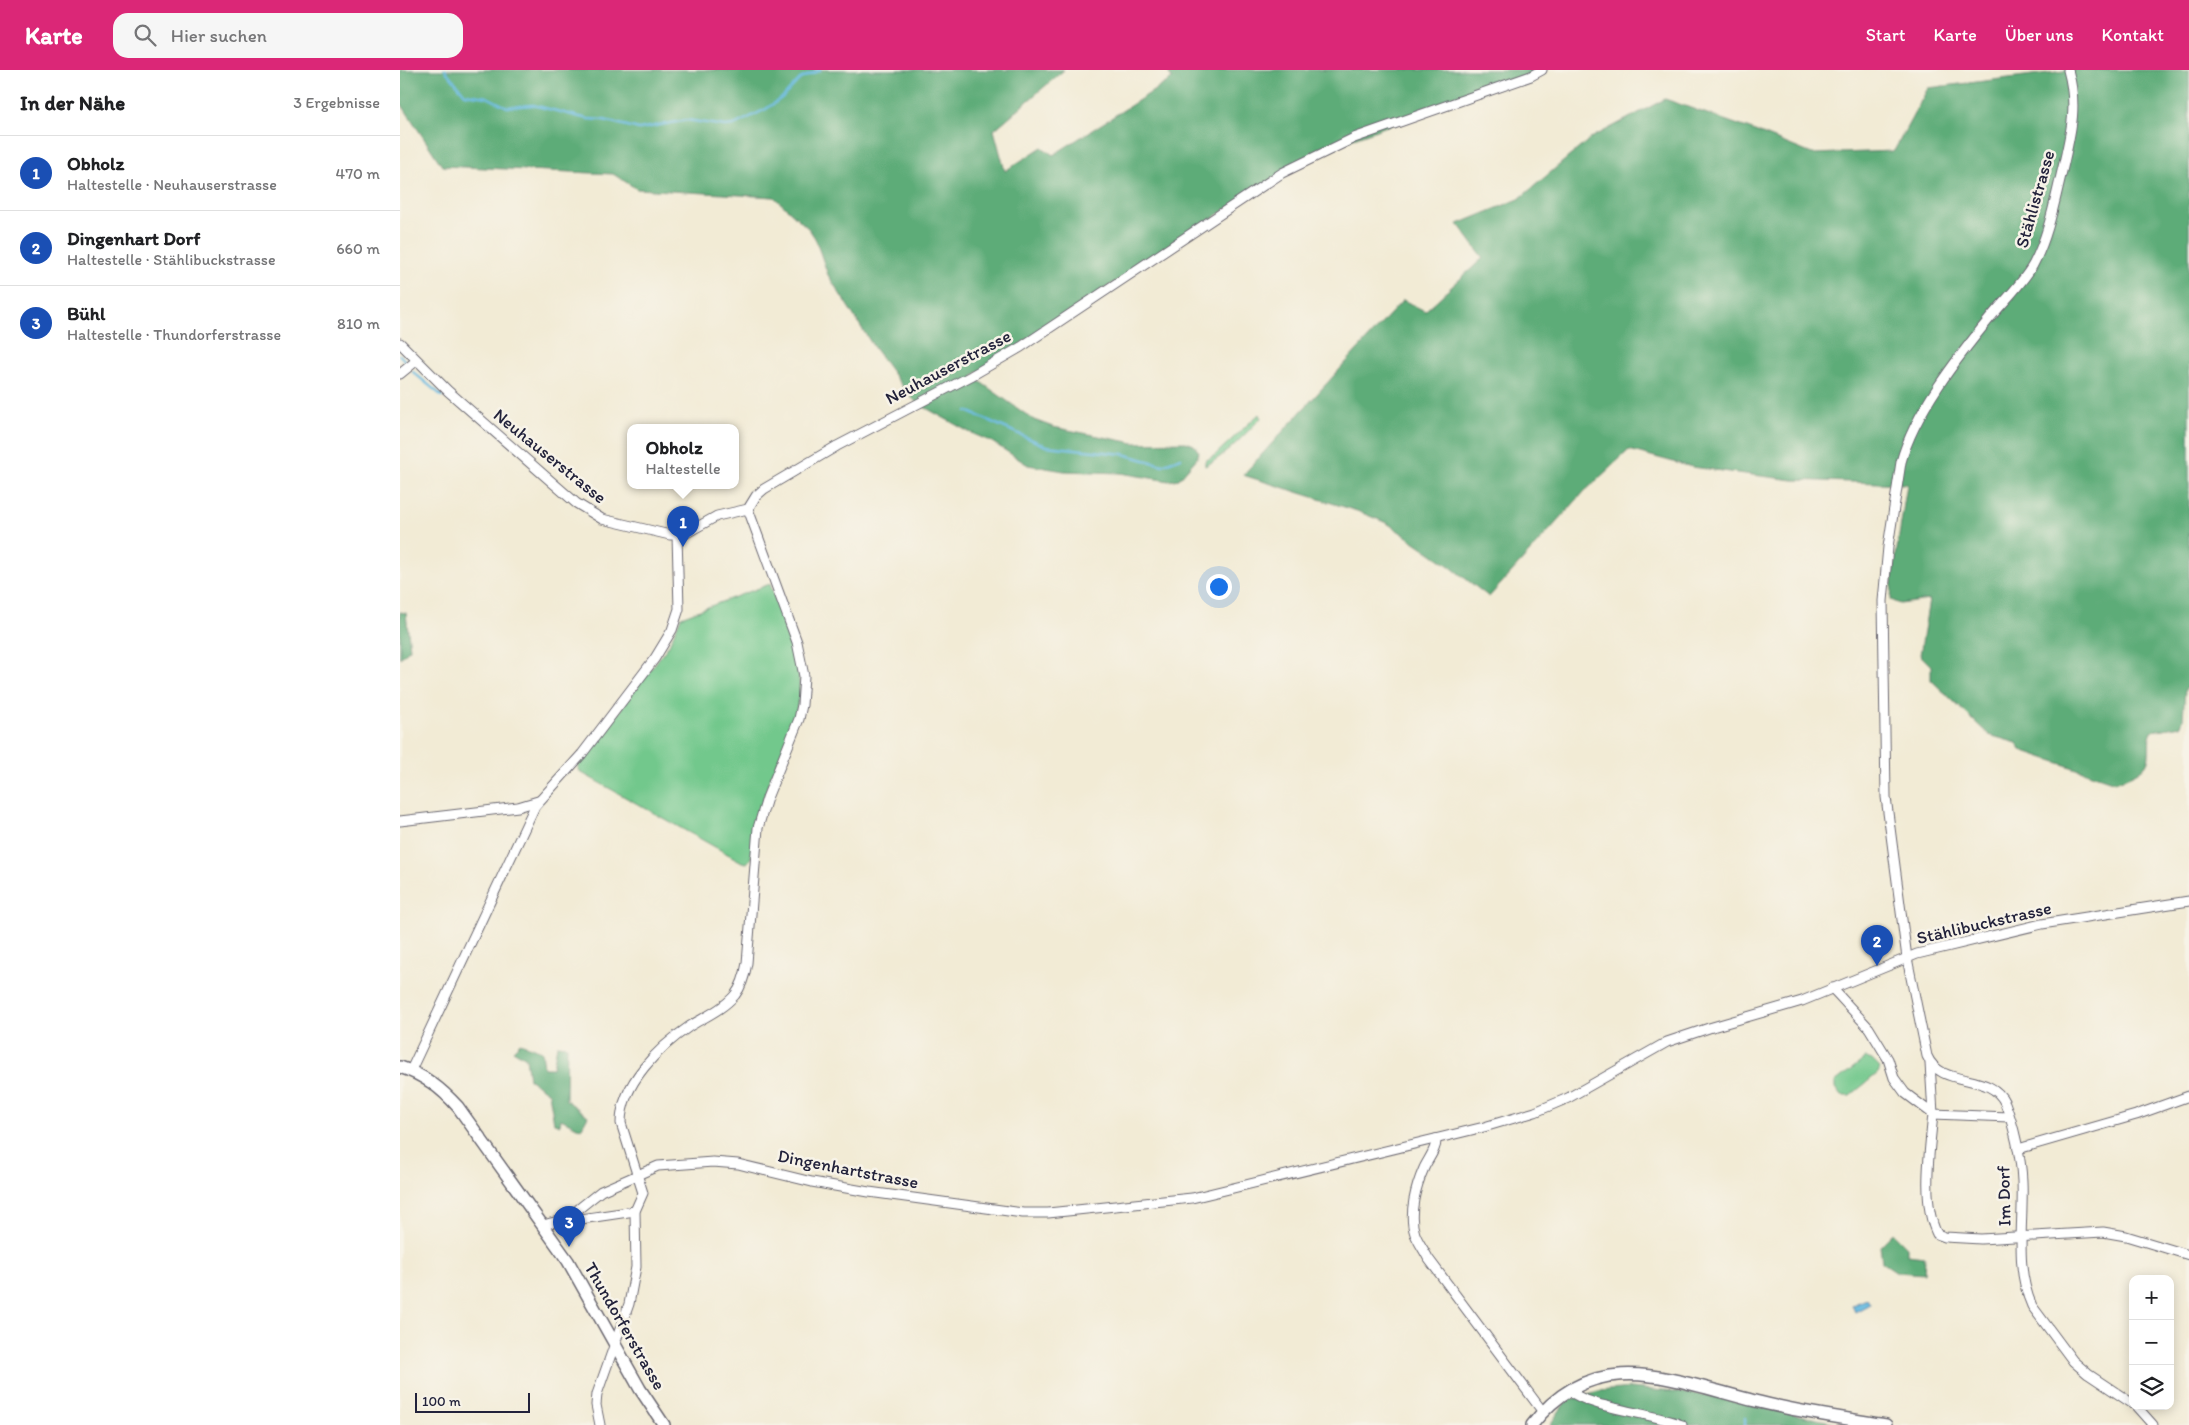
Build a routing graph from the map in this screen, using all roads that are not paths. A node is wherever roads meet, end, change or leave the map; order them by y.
1 (1542, 70) edge
2 (2068, 70) edge
3 (400, 343) edge
4 (416, 361) junction
5 (400, 374) edge
6 (748, 509) junction
7 (677, 535) junction
8 (539, 801) junction
9 (400, 821) edge
10 (2189, 901) edge
11 (1907, 958) junction
12 (1832, 988) junction
13 (1930, 1063) junction
14 (406, 1068) edge
15 (2189, 1096) edge
16 (1933, 1114) junction
17 (2009, 1117) junction
18 (1436, 1139) junction
19 (2018, 1149) junction
20 (638, 1175) junction
21 (635, 1211) junction
22 (571, 1216) junction
23 (543, 1225) junction
24 (2020, 1238) junction
25 (2189, 1255) edge
26 (616, 1343) junction
27 (1570, 1391) junction
28 (2129, 1401) edge
29 (2139, 1410) edge
30 (1543, 1412) junction
31 (600, 1425) edge
32 (664, 1425) edge
33 (1532, 1425) edge
34 (1682, 1425) edge
35 (1886, 1425) edge
36 (2152, 1425) edge

1 - 6 street, Neuhauserstrasse
2 - 11 street, Stählistrasse
3 - 4 street, Neuhauserstrasse
4 - 5 street
4 - 7 street, Neuhauserstrasse
6 - 7 street
6 - 20 street
7 - 8 street
8 - 9 street
8 - 14 street
10 - 11 street, Stählibuckstrasse
11 - 12 street, Stählibuckstrasse
11 - 13 street
12 - 16 street
12 - 18 street, Stählibuckstrasse
13 - 16 street
13 - 17 street, Im Dorf
14 - 23 street, Thundorferstrasse
15 - 19 street
16 - 17 street
16 - 24 street, Im Dorf
17 - 19 street, Im Dorf
18 - 20 street, Dingenhartstrasse
18 - 30 street
19 - 24 street, Im Dorf
20 - 21 street
20 - 22 street, Dingenhartstrasse
21 - 22 street
21 - 26 street
22 - 23 street, Dingenhartstrasse
23 - 26 street, Thundorferstrasse
24 - 25 street
24 - 28 street
26 - 31 street
26 - 32 street, Thundorferstrasse
27 - 30 street
27 - 34 street
27 - 35 street
29 - 36 street
30 - 33 street

